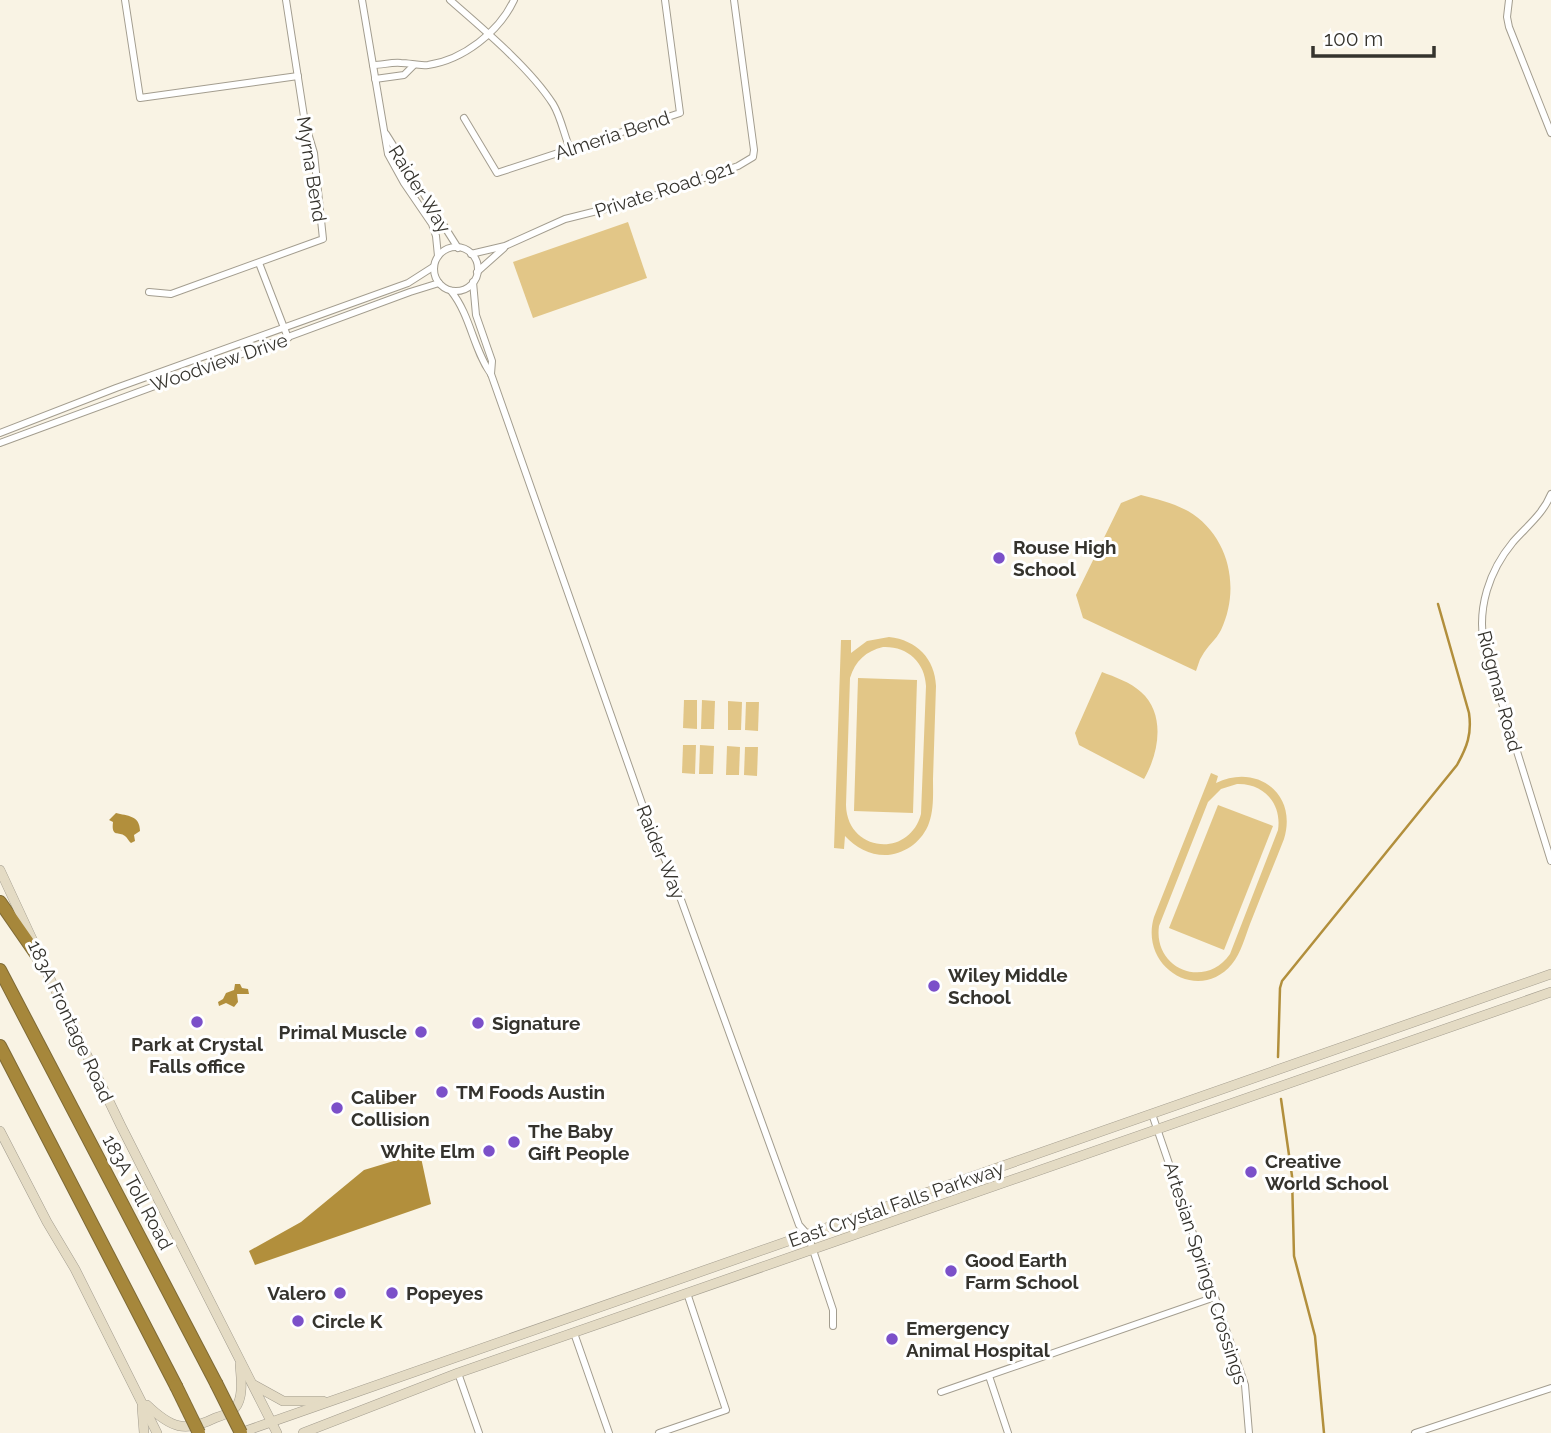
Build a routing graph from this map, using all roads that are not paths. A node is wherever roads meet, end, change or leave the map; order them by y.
1 (125, 0) edge
2 (286, 0) edge
3 (362, 0) edge
4 (450, 0) edge
5 (514, 0) edge
6 (664, 0) edge
7 (734, 0) edge
8 (1509, 0) edge
9 (489, 34) junction
10 (373, 65) junction
11 (413, 66) junction
12 (298, 76) junction
13 (375, 79) junction
14 (464, 117) dead end
15 (382, 129) junction
16 (1551, 133) edge
17 (570, 149) junction
18 (505, 246) junction
19 (458, 248) junction
20 (471, 254) junction
21 (438, 256) junction
22 (259, 263) junction
23 (433, 267) junction
24 (477, 271) junction
25 (473, 282) junction
26 (439, 284) junction
27 (451, 291) junction
28 (149, 292) dead end
29 (284, 327) junction
30 (288, 338) junction
31 (491, 374) junction
32 (0, 433) edge
33 (0, 443) edge
34 (1551, 494) edge
35 (1551, 861) edge
36 (0, 870) edge
37 (0, 902) edge
38 (43, 964) junction
39 (0, 970) edge
40 (1551, 974) edge
41 (1551, 992) edge
42 (0, 1046) edge
43 (1324, 1054) junction
44 (1333, 1068) junction
45 (1152, 1114) junction
46 (1158, 1129) junction
47 (0, 1131) edge
48 (984, 1174) junction
49 (989, 1189) junction
50 (808, 1235) junction
51 (813, 1250) junction
52 (682, 1279) junction
53 (687, 1293) junction
54 (1215, 1297) junction
55 (568, 1318) junction
56 (833, 1326) dead end
57 (574, 1333) junction
58 (240, 1360) junction
59 (458, 1373) junction
60 (989, 1376) junction
61 (253, 1385) junction
62 (1551, 1388) edge
63 (942, 1392) dead end
64 (141, 1399) junction
65 (335, 1401) junction
66 (272, 1423) junction
67 (320, 1429) edge
68 (144, 1433) edge
69 (157, 1433) edge
70 (198, 1433) edge
71 (240, 1433) edge
72 (277, 1433) edge
73 (303, 1433) edge
74 (479, 1433) edge
75 (609, 1433) edge
76 (659, 1433) edge
77 (1008, 1433) edge
78 (1249, 1433) edge
79 (1415, 1433) edge

1 - 12 street
2 - 12 street, Myrna Bend
3 - 10 street, Raider Way
4 - 9 street
5 - 9 street
6 - 17 street, Almeria Bend
7 - 18 street, Private Road 921
8 - 16 street
9 - 11 street
9 - 17 street
10 - 11 street
10 - 13 street, Raider Way
11 - 13 street
12 - 22 street, Myrna Bend
13 - 15 street, Raider Way
14 - 17 street, Almeria Bend
15 - 19 street, Raider Way
15 - 21 street, Raider Way
18 - 20 street, Private Road 921
18 - 24 street, Private Road 921
19 - 20 street
19 - 21 street
20 - 24 street
21 - 23 street
22 - 28 street, Myrna Bend
22 - 29 street
23 - 26 street
23 - 29 street, Woodview Drive
24 - 25 street
25 - 27 street
25 - 31 street, Raider Way
26 - 27 street
26 - 30 street, Woodview Drive
27 - 31 street, Raider Way
29 - 30 street
29 - 32 street, Woodview Drive
30 - 33 street, Woodview Drive
31 - 50 street, Raider Way
34 - 35 street, Ridgmar Road
36 - 38 main road, 183A Frontage Road
37 - 38 highway
38 - 58 main road, 183A Frontage Road
39 - 71 highway, 183A Toll Road, bridge
40 - 43 main road, East Crystal Falls Parkway
41 - 44 main road, East Crystal Falls Parkway
42 - 70 highway, bridge
43 - 44 main road
43 - 45 main road, East Crystal Falls Parkway
44 - 46 main road, East Crystal Falls Parkway
45 - 46 street, Artesian Springs Crossings
45 - 48 main road, East Crystal Falls Parkway
46 - 49 main road, East Crystal Falls Parkway
46 - 54 street, Artesian Springs Crossings
47 - 64 main road
48 - 49 main road
48 - 50 main road, East Crystal Falls Parkway
49 - 51 main road, East Crystal Falls Parkway
50 - 51 street, Raider Way
50 - 52 main road, East Crystal Falls Parkway
51 - 53 main road, East Crystal Falls Parkway
51 - 56 street, Raider Way
52 - 53 main road
52 - 55 main road, East Crystal Falls Parkway
53 - 57 main road, East Crystal Falls Parkway
53 - 76 street
54 - 60 street
54 - 78 street, Artesian Springs Crossings
55 - 57 main road
55 - 65 main road, East Crystal Falls Parkway
57 - 59 main road, East Crystal Falls Parkway
57 - 75 street
58 - 61 main road, 183A Frontage Road
58 - 64 main road
59 - 67 main road, East Crystal Falls Parkway
59 - 74 street
60 - 63 street
60 - 77 street
61 - 65 main road
61 - 66 main road, 183A Frontage Road
62 - 79 street
64 - 68 main road
64 - 69 main road
65 - 66 main road, East Crystal Falls Parkway
66 - 71 main road, East Crystal Falls Parkway
66 - 72 main road, 183A Frontage Road
67 - 73 main road, East Crystal Falls Parkway

